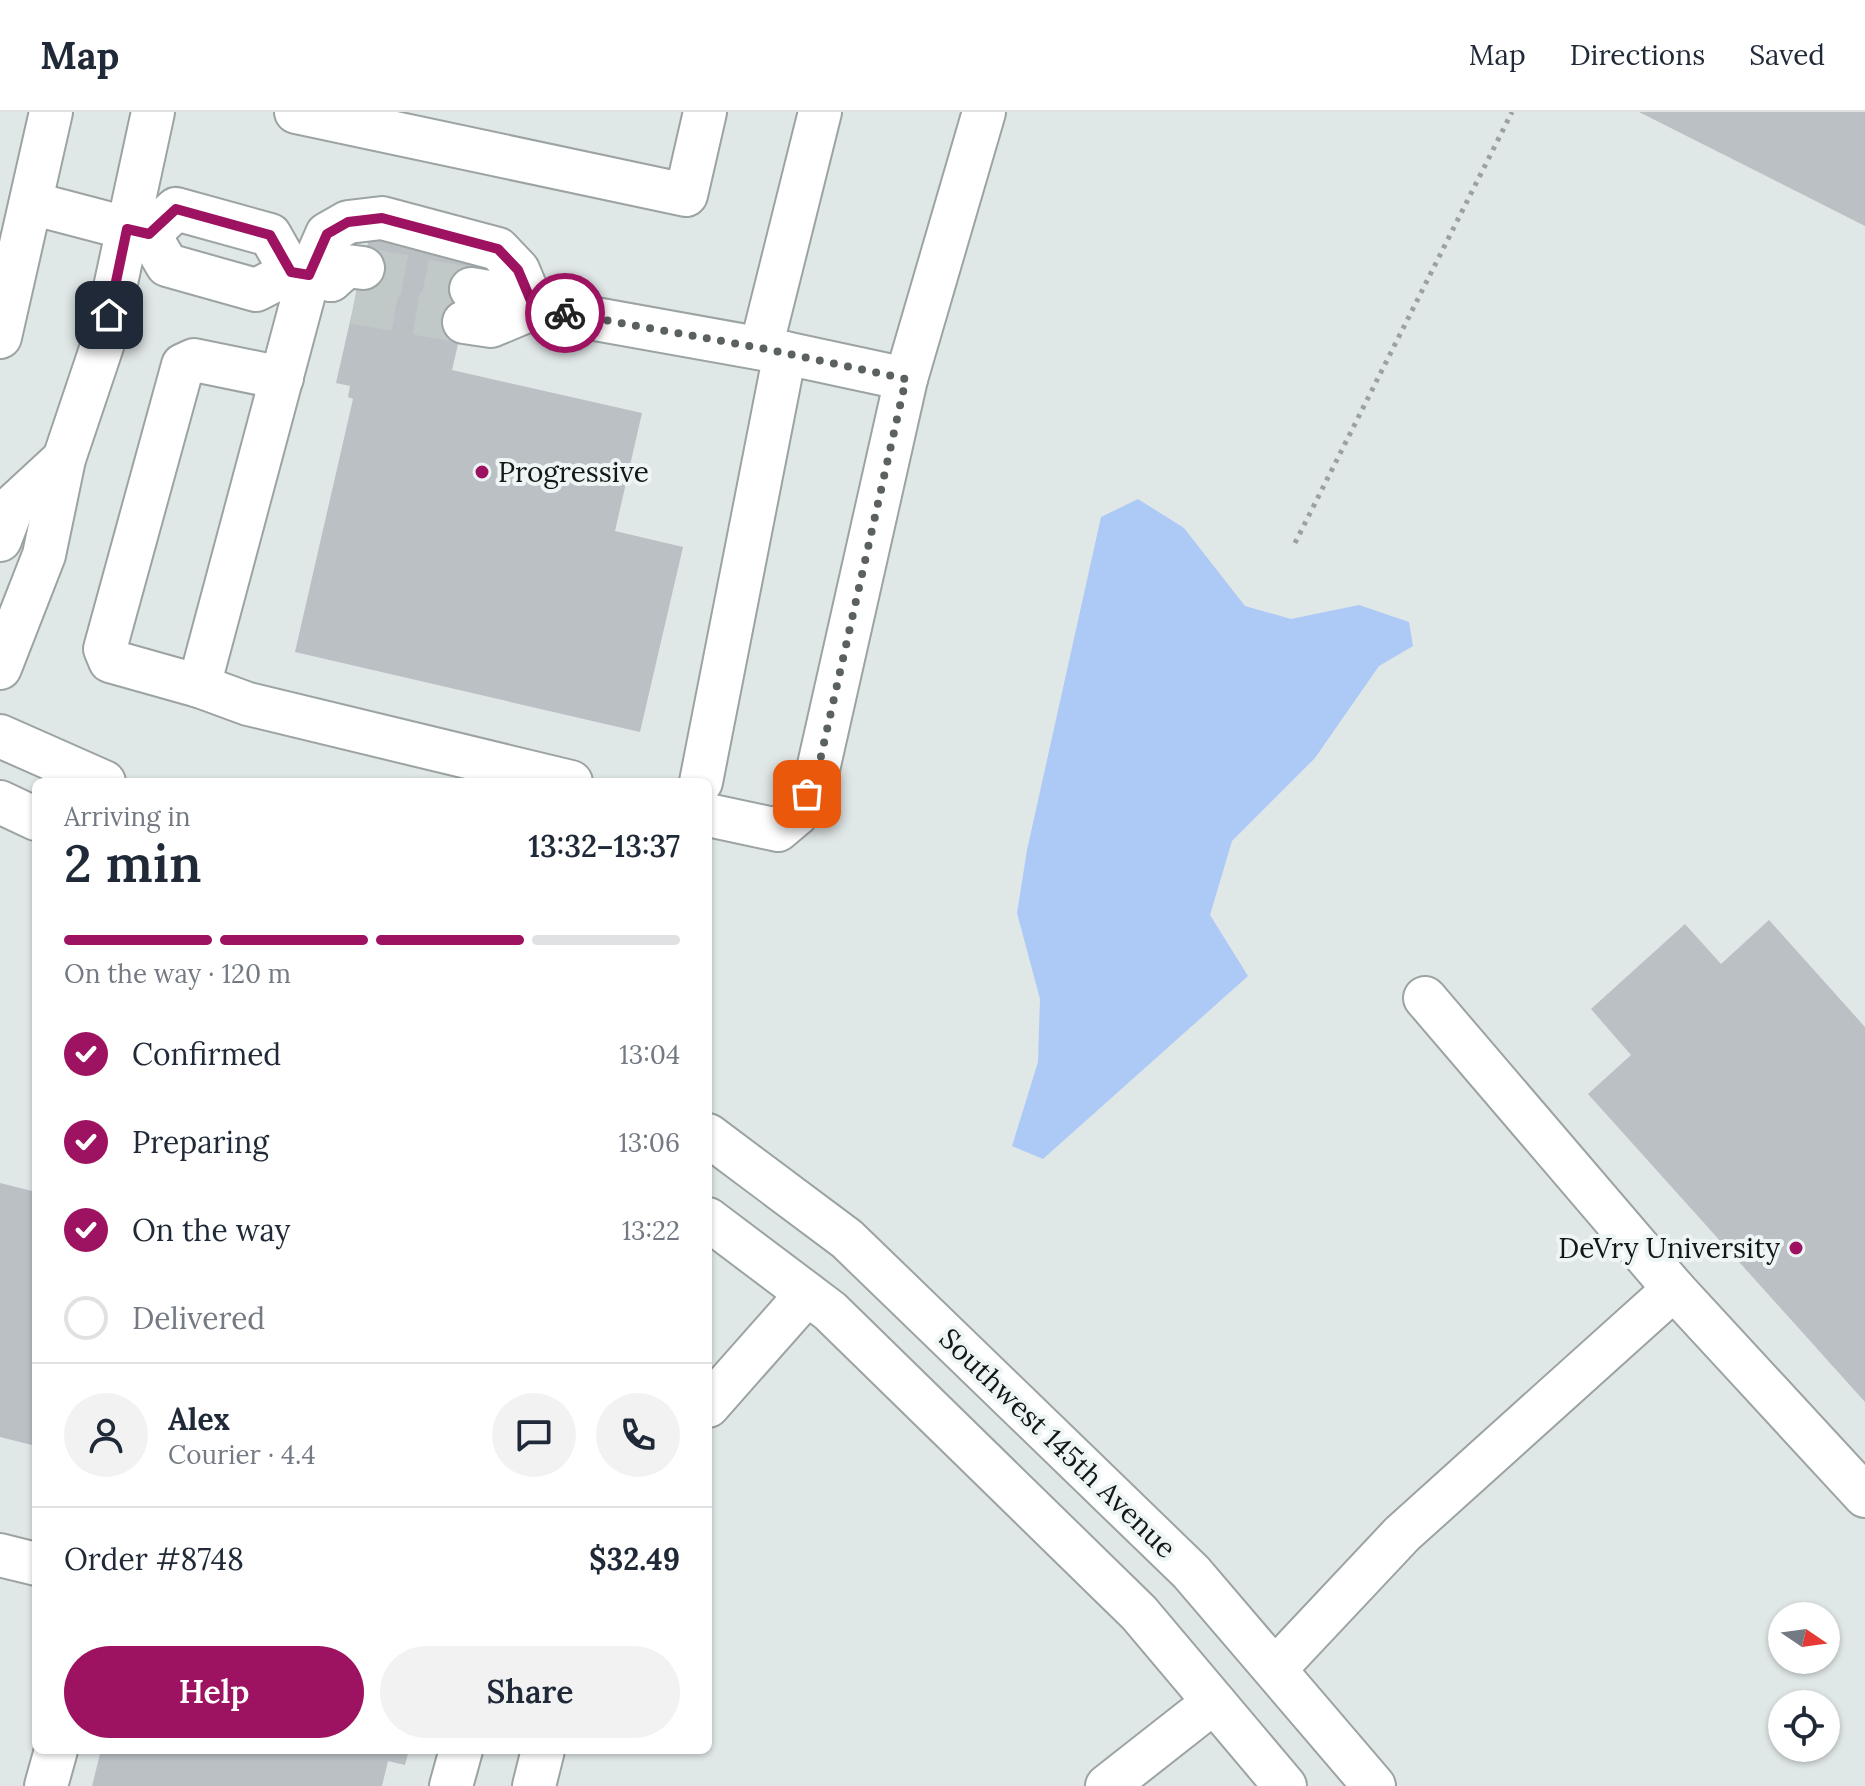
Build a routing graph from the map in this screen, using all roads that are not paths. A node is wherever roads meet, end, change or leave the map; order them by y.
1 (51, 112) edge
2 (153, 112) edge
3 (296, 112) edge
4 (705, 112) edge
5 (820, 112) edge
6 (984, 112) edge
7 (31, 203) junction
8 (138, 232) junction
9 (330, 279) junction
10 (467, 305) tunnel mouth
11 (534, 308) junction
12 (0, 337) edge
13 (773, 350) junction
14 (282, 378) junction
15 (906, 379) junction
16 (64, 459) junction
17 (4, 514) edge
18 (0, 668) edge
19 (199, 686) junction
20 (0, 736) edge
21 (95, 778) edge
22 (554, 778) edge
23 (702, 778) edge
24 (0, 802) edge
25 (712, 816) edge
26 (32, 817) edge
27 (1425, 998) dead end
28 (712, 1138) edge
29 (712, 1222) edge
30 (1674, 1289) junction
31 (807, 1294) junction
32 (712, 1401) edge
33 (1865, 1496) edge
34 (0, 1555) edge
35 (32, 1563) edge
36 (1276, 1668) junction
37 (1214, 1702) junction
38 (55, 1754) edge
39 (460, 1754) edge
40 (542, 1754) edge
41 (46, 1786) edge
42 (451, 1786) edge
43 (534, 1786) edge
44 (1107, 1786) edge
45 (1285, 1786) edge
46 (1374, 1786) edge

1 - 7 street
2 - 8 street
3 - 4 street
5 - 13 street
6 - 15 street
7 - 8 street
7 - 12 street
8 - 9 street
8 - 9 street
8 - 16 street
9 - 11 street
9 - 14 street
10 - 11 street
11 - 13 street
13 - 15 street
13 - 23 street
14 - 19 street
14 - 19 street
15 - 25 street
16 - 17 street
16 - 18 street
19 - 22 street
20 - 21 street
24 - 26 street
27 - 30 street
28 - 36 street, Southwest 145th Avenue
29 - 31 street
30 - 33 street
30 - 36 street
31 - 32 street
31 - 37 street
34 - 35 street
36 - 46 street, Southwest 145th Avenue
37 - 44 street
37 - 45 street
38 - 41 street
39 - 42 street
40 - 43 street

